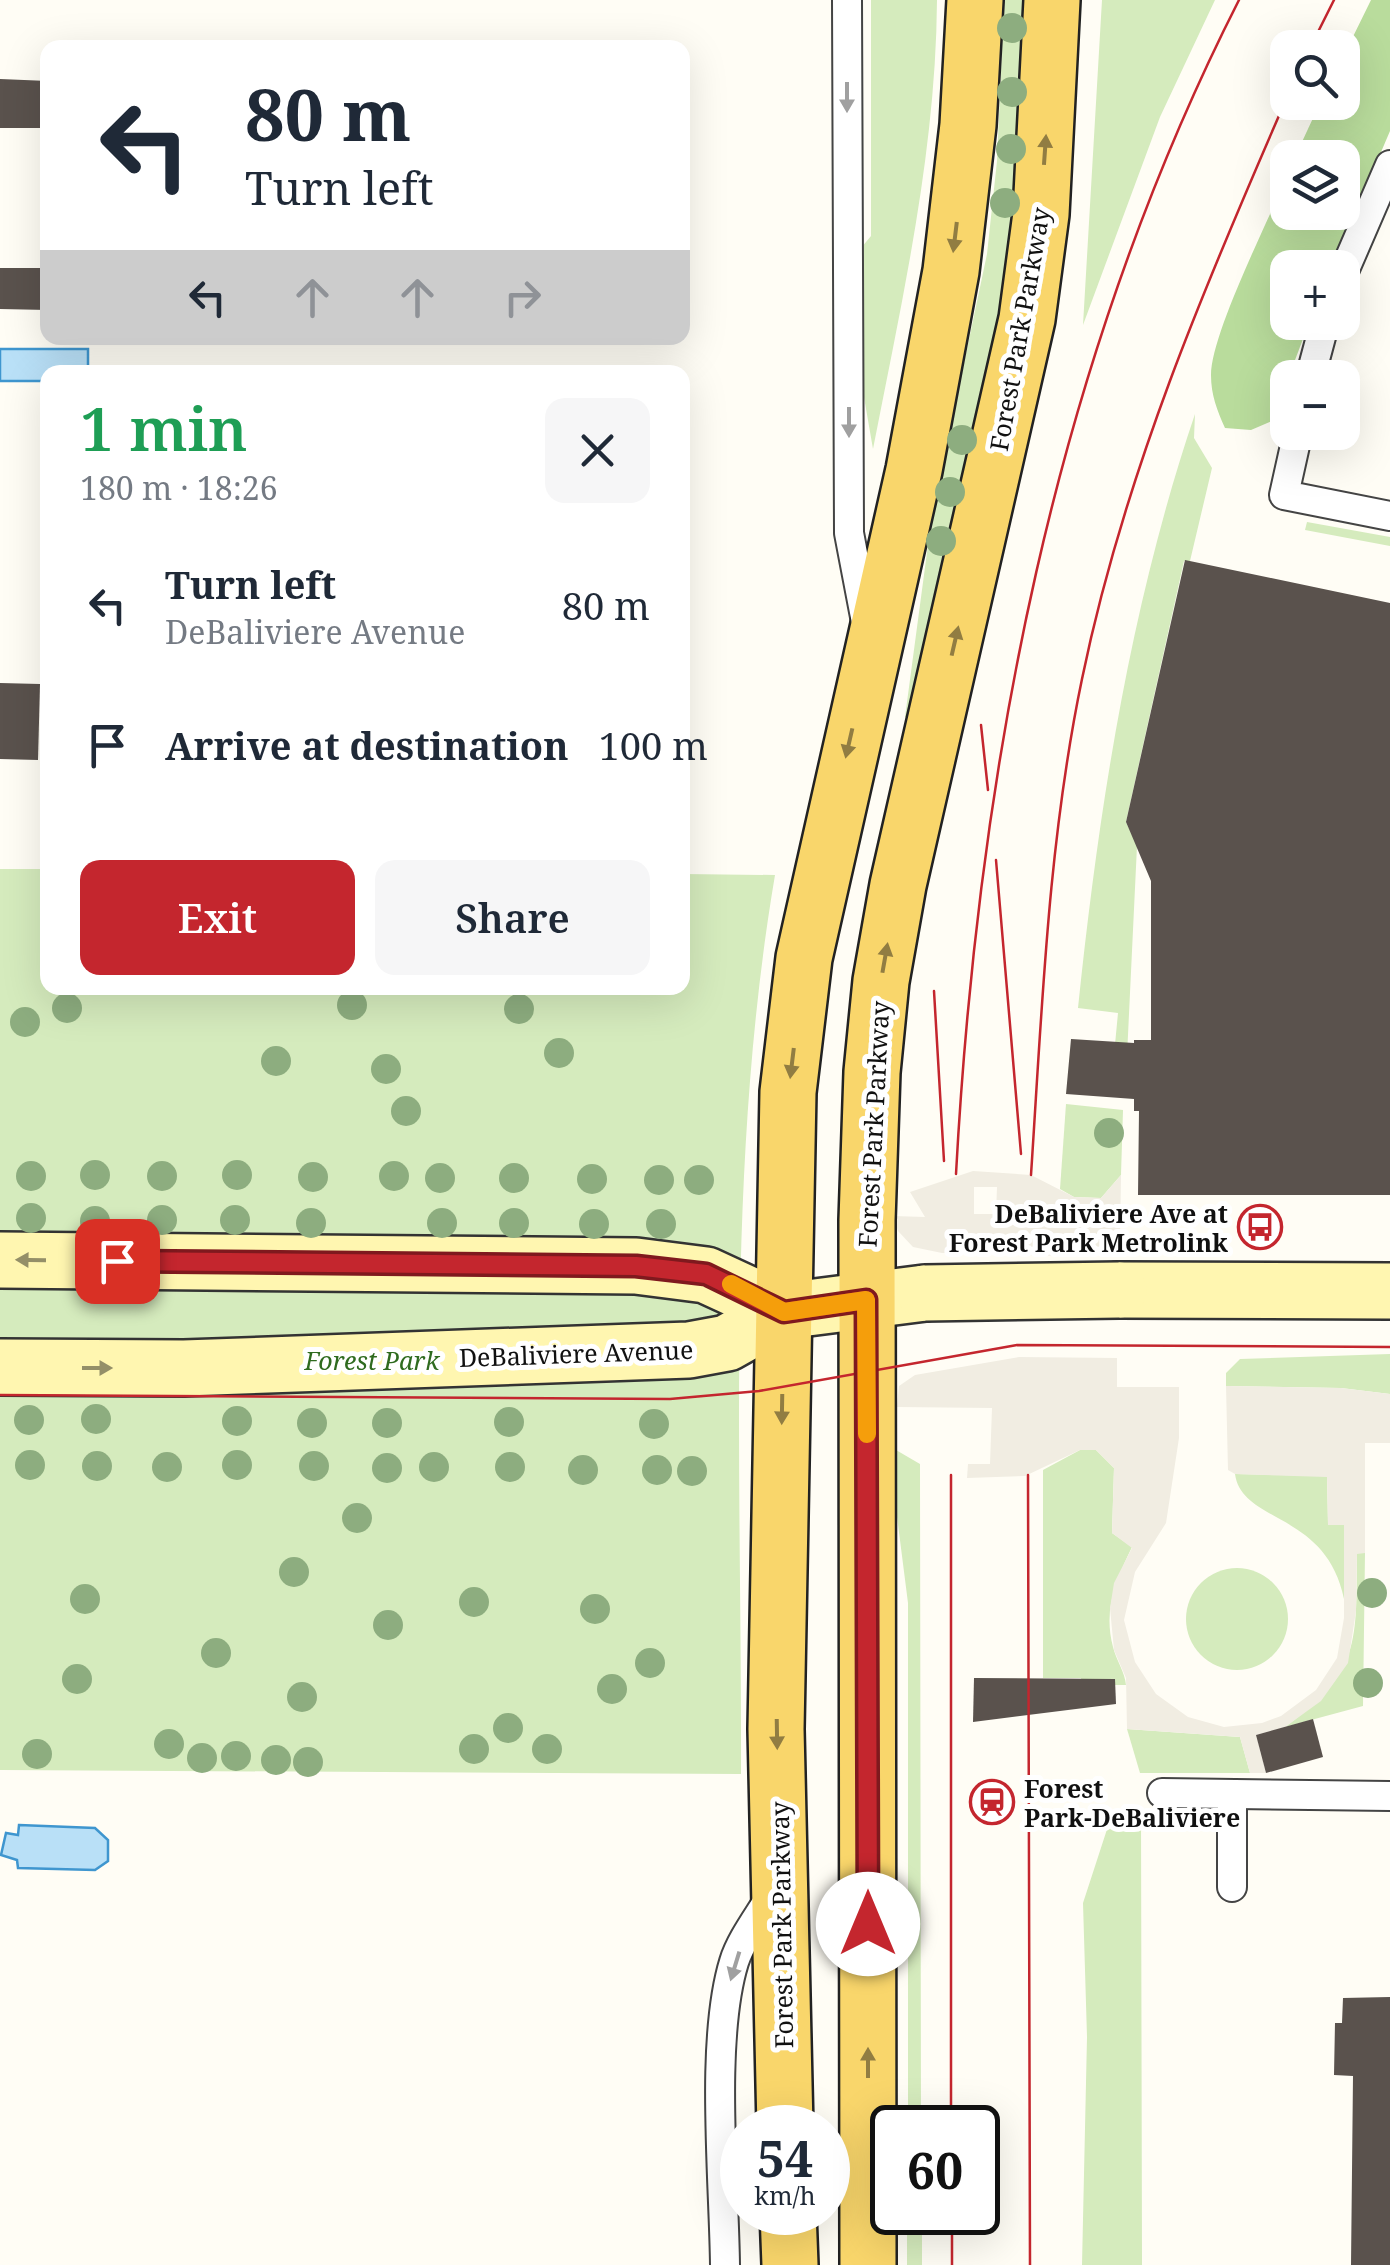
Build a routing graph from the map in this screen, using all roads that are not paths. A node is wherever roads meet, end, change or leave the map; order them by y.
1 (847, 0) edge
2 (974, 0) edge
3 (1052, 0) edge
4 (1390, 165) edge
5 (1353, 250) edge
6 (1294, 450) edge
7 (1390, 516) edge
8 (871, 648) junction
9 (0, 1260) edge
10 (1390, 1291) edge
11 (866, 1300) junction
12 (784, 1312) junction
13 (0, 1368) edge
14 (1162, 1794) dead end
15 (1232, 1794) junction
16 (1390, 1796) edge
17 (780, 1880) junction
18 (1232, 1887) dead end
19 (785, 2105) edge
20 (789, 2235) edge
21 (725, 2265) edge
22 (790, 2265) edge
23 (868, 2265) edge

1 -> 8 lane
2 -> 8 main road, Forest Park Parkway
11 -> 3 main road, Forest Park Parkway
4 - 5 lane
6 - 7 lane
8 -> 12 main road, Forest Park Parkway
12 -> 9 street
10 - 11 street, DeBaliviere Avenue, bridge
11 - 12 street, DeBaliviere Avenue
23 -> 11 main road, Forest Park Parkway
13 -> 12 street, DeBaliviere Avenue
12 -> 17 main road, Forest Park Parkway
14 - 15 lane
15 - 16 lane
15 - 18 lane
17 - 19 main road, Forest Park Parkway
17 -> 21 lane
20 - 22 main road

